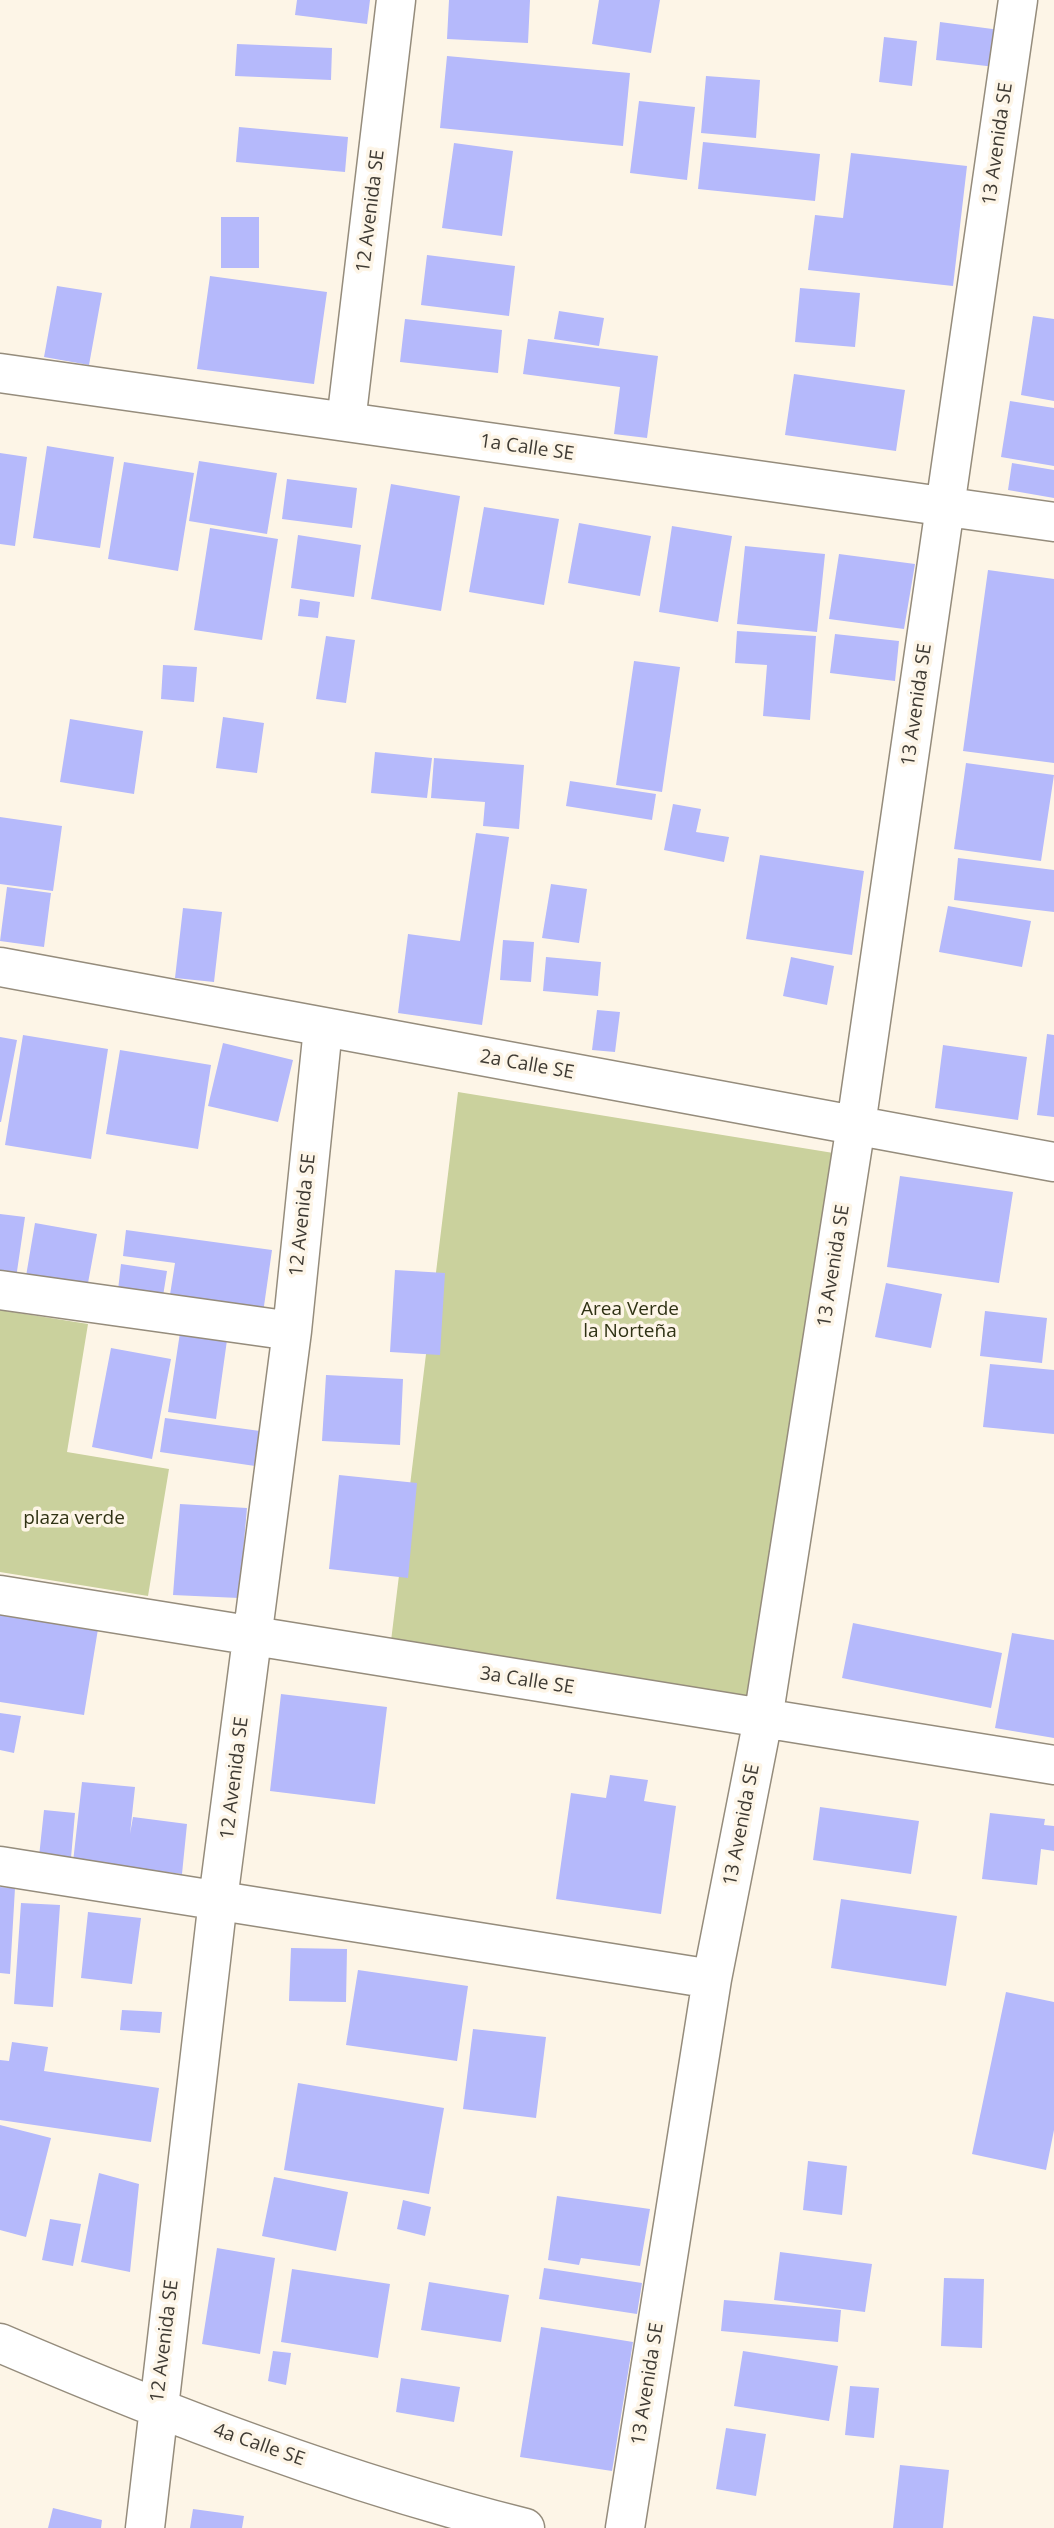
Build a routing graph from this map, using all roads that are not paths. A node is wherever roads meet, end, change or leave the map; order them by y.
1 (396, 0) edge
2 (1018, 0) edge
3 (0, 373) edge
4 (346, 422) junction
5 (946, 507) junction
6 (1054, 522) edge
7 (0, 967) edge
8 (323, 1028) junction
9 (856, 1125) junction
10 (1054, 1162) edge
11 (0, 1290) edge
12 (292, 1331) junction
13 (0, 1595) edge
14 (252, 1637) junction
15 (763, 1718) junction
16 (1054, 1765) edge
17 (0, 1866) edge
18 (218, 1900) junction
19 (712, 1979) junction
20 (0, 2343) edge
21 (157, 2410) junction
22 (145, 2528) edge
23 (525, 2528) edge
24 (625, 2528) edge

1 - 4 street, 12 Avenida SE
2 - 5 street, 13 Avenida SE
3 - 4 street, 1a Calle SE
4 - 5 street, 1a Calle SE
5 - 6 street, 1a Calle SE
5 - 9 street, 13 Avenida SE
7 - 8 street, 2a Calle SE
8 - 9 street, 2a Calle SE
8 - 12 street, 12 Avenida SE
9 - 10 street, 2a Calle SE
9 - 15 street, 13 Avenida SE
11 - 12 street
12 - 14 street, 12 Avenida SE
13 - 14 street, 3a Calle SE
14 - 15 street, 3a Calle SE
14 - 18 street, 12 Avenida SE
15 - 16 street, 3a Calle SE
15 - 19 street, 13 Avenida SE
17 - 18 street
18 - 19 street
18 - 21 street, 12 Avenida SE
19 - 24 street, 13 Avenida SE
20 - 21 street, 4a Calle SE
21 - 22 street, 12 Avenida SE
21 - 23 street, 4a Calle SE

